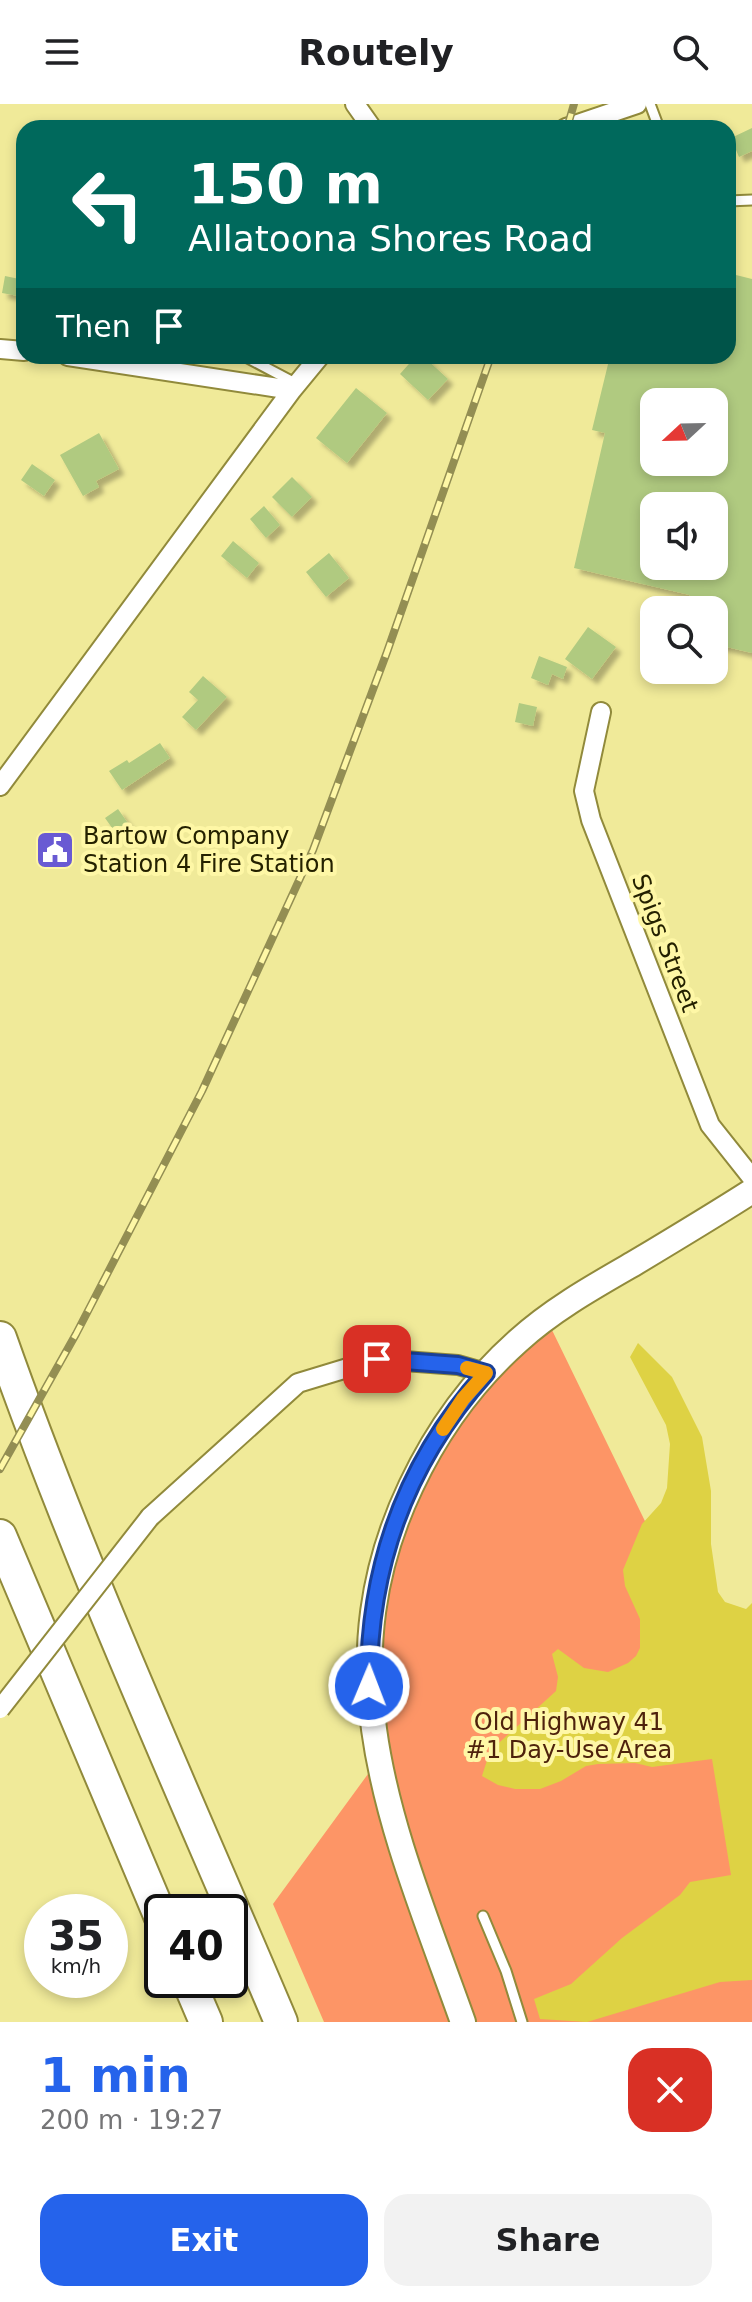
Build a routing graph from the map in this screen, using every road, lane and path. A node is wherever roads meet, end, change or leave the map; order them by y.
1 (637, 104) edge
2 (590, 120) edge
3 (126, 364) edge
4 (257, 364) edge
5 (313, 364) edge
6 (294, 387) junction
7 (601, 712) dead end
8 (0, 786) edge
9 (752, 1178) edge
10 (752, 1191) edge
11 (0, 1338) edge
12 (486, 1373) junction
13 (0, 1536) edge
14 (0, 1710) edge
15 (151, 1894) edge
16 (483, 1916) dead end
17 (196, 1998) edge
18 (206, 2022) edge
19 (281, 2022) edge
20 (463, 2022) edge
21 (522, 2022) edge

1 - 2 street
3 - 6 street
4 - 6 lane
5 - 6 street
6 - 8 street
7 - 9 street, Spigs Street
10 - 12 street
11 - 19 highway
12 - 14 street, bridge
12 - 20 street
13 - 15 highway
16 - 21 lane
17 - 18 highway

